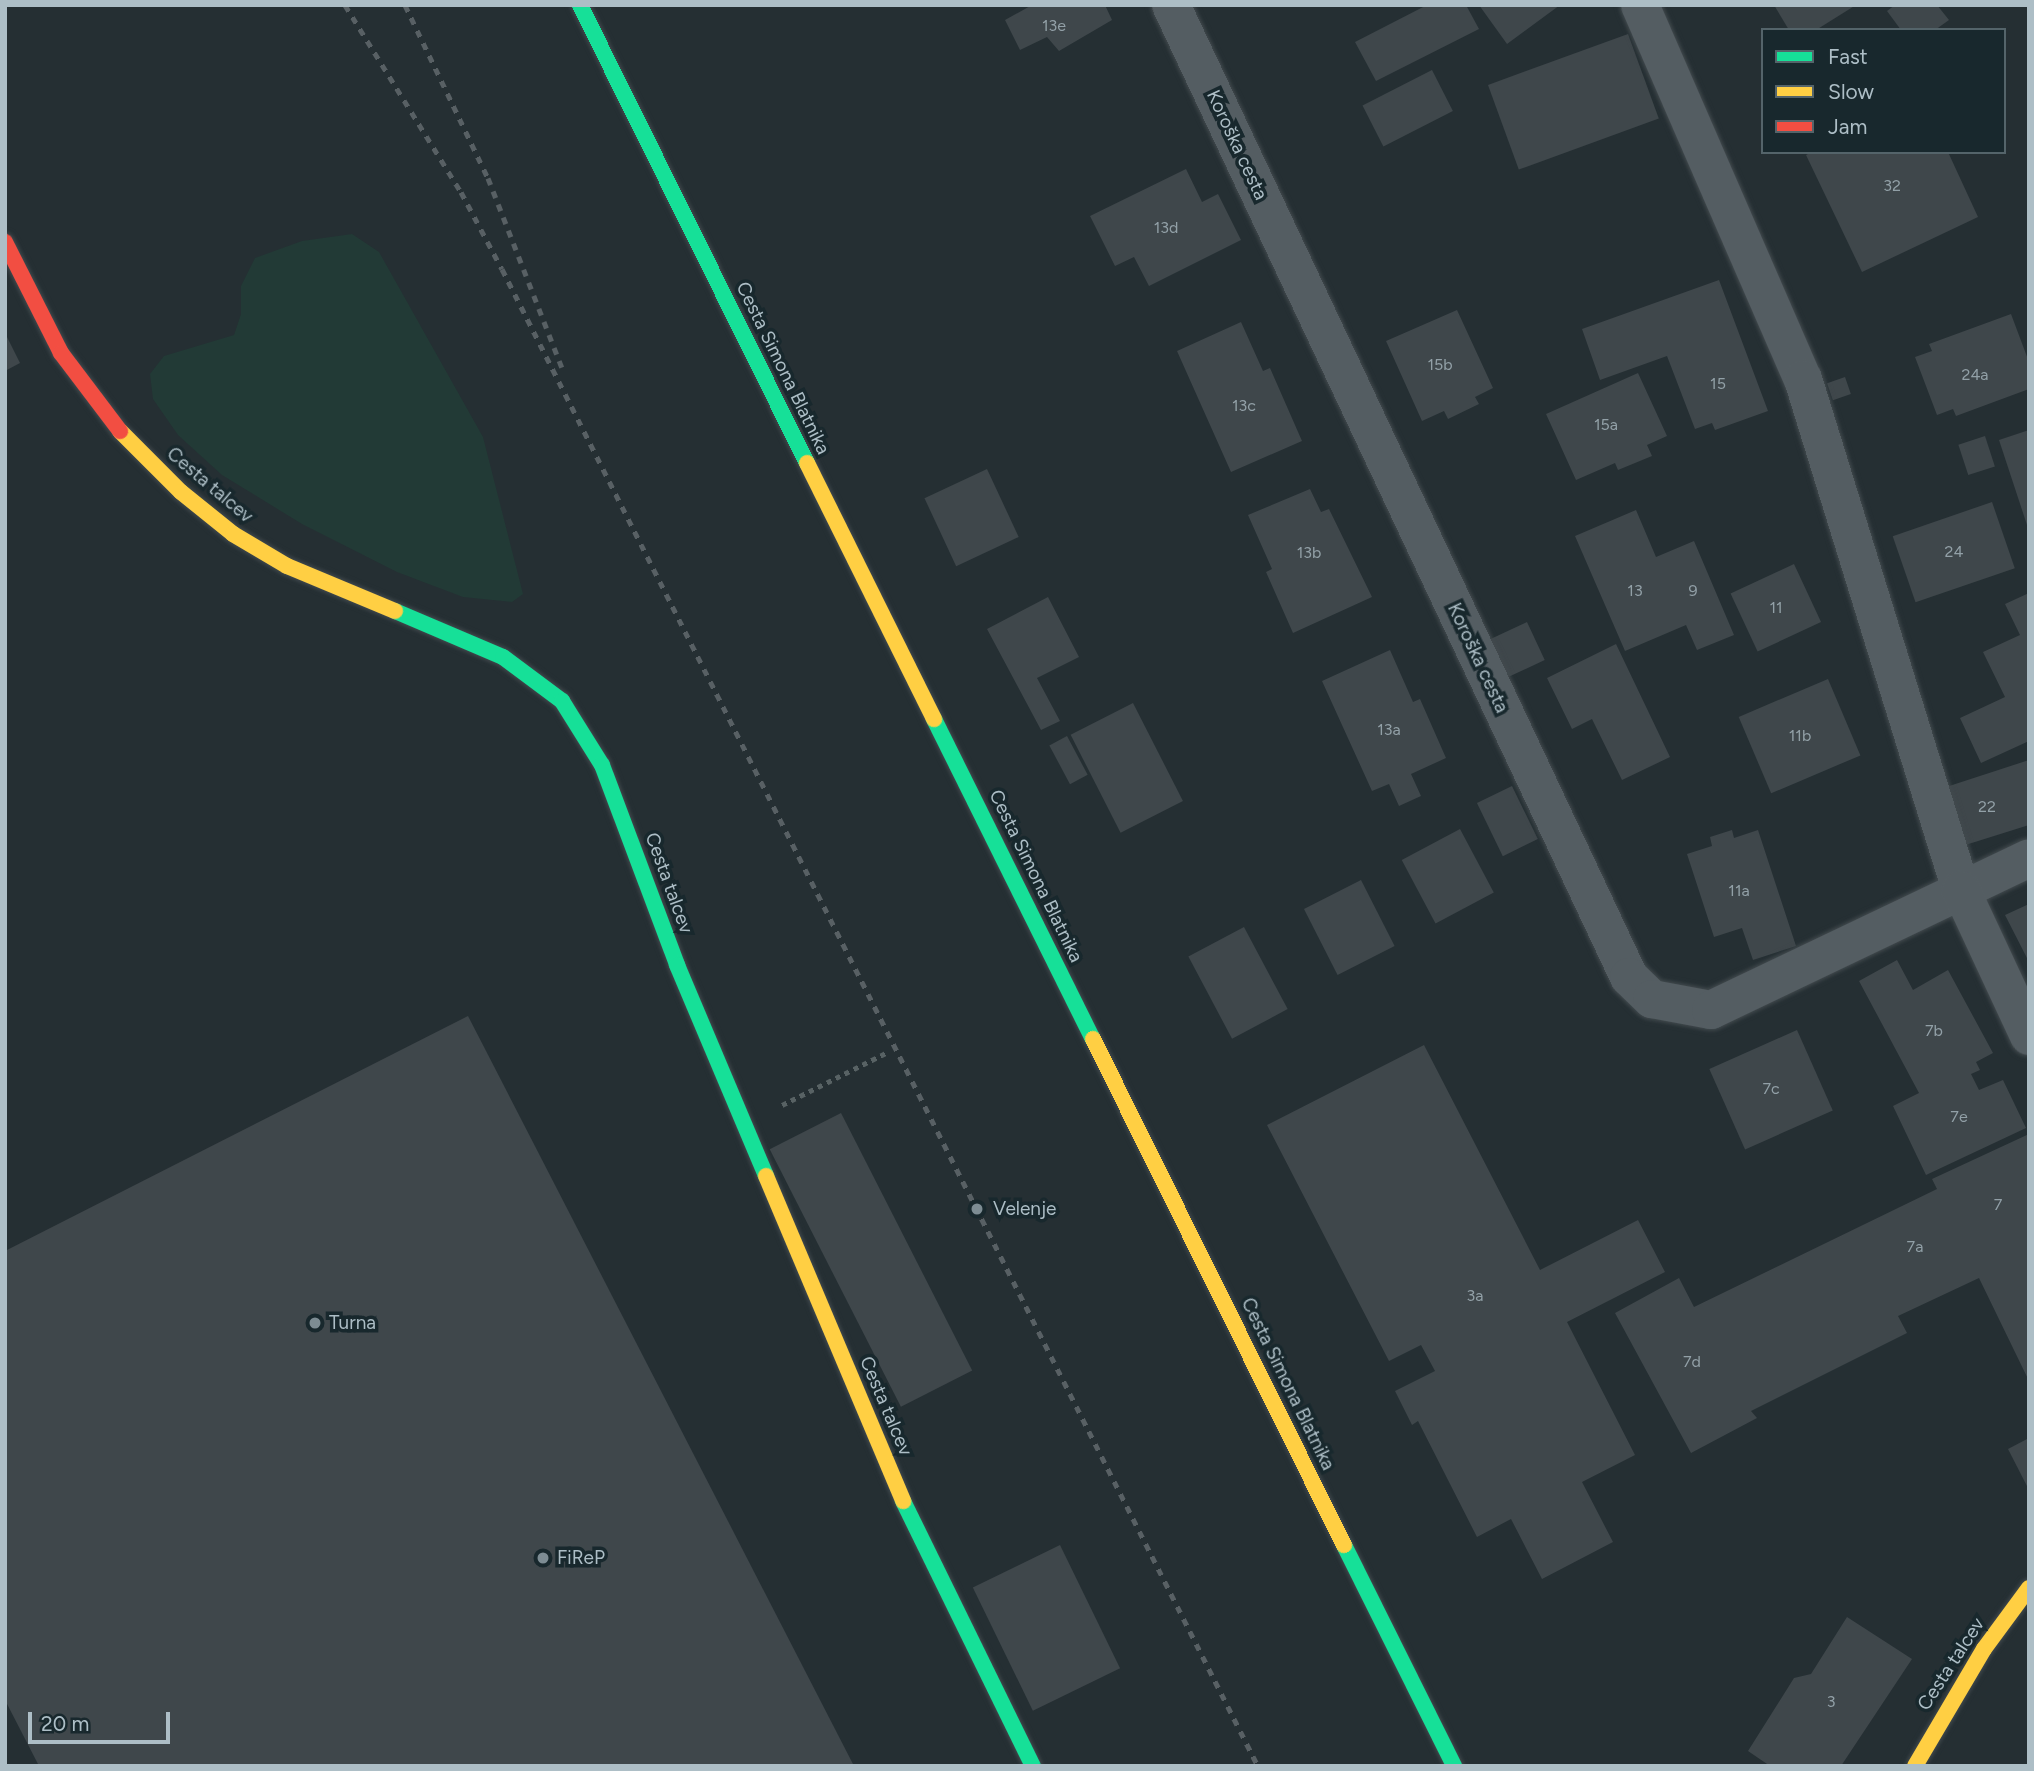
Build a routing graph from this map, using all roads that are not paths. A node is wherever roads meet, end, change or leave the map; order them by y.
1 (580, 5) edge
2 (1171, 5) edge
3 (1640, 5) edge
4 (5, 242) edge
5 (2029, 858) edge
6 (1961, 890) junction
7 (2029, 1036) edge
8 (2029, 1588) edge
9 (1033, 1766) edge
10 (1454, 1766) edge
11 (1915, 1766) edge

1 - 10 street, Cesta Simona Blatnika
2 - 6 street, Koroška cesta
3 - 6 street
4 - 9 street, Cesta talcev
5 - 6 street, Koroška cesta
6 - 7 street
8 - 11 street, Cesta talcev

